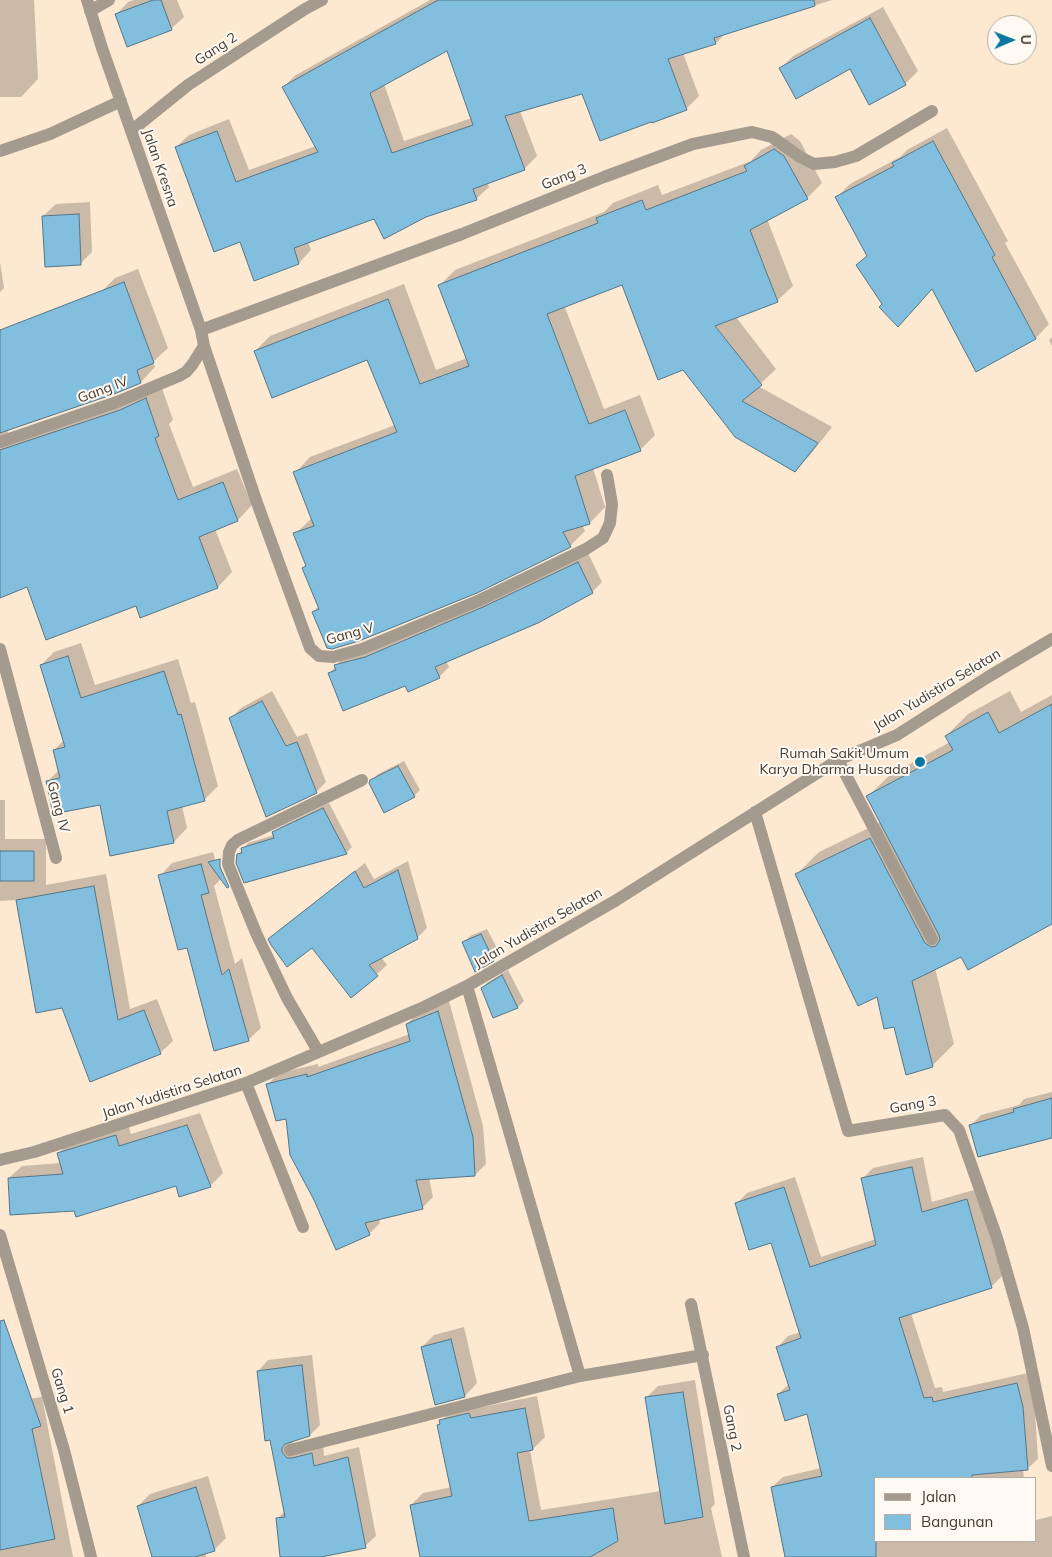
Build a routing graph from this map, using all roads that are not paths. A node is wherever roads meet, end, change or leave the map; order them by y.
1 (109, 0) edge
2 (322, 0) edge
3 (89, 6) edge
4 (121, 101) junction
5 (932, 111) dead end
6 (131, 131) junction
7 (0, 151) edge
8 (201, 330) junction
9 (204, 346) junction
10 (0, 442) edge
11 (607, 475) dead end
12 (1052, 639) edge
13 (0, 649) edge
14 (838, 760) junction
15 (362, 780) dead end
16 (755, 812) junction
17 (56, 858) dead end
18 (932, 938) dead end
19 (467, 986) junction
20 (318, 1051) junction
21 (246, 1083) junction
22 (0, 1160) edge
23 (303, 1227) dead end
24 (0, 1235) edge
25 (691, 1304) dead end
26 (703, 1355) junction
27 (580, 1376) junction
28 (290, 1450) dead end
29 (1052, 1466) edge
30 (91, 1557) edge
31 (744, 1557) edge

1 - 3 street
2 - 6 street, Gang 2
3 - 4 street, Jalan Kresna
4 - 6 street, Jalan Kresna
4 - 7 street
5 - 8 street, Gang 3
6 - 8 street, Jalan Kresna
8 - 9 street, Jalan Kresna
9 - 10 street, Gang IV
9 - 11 street, Gang V
12 - 14 street, Jalan Yudistira Selatan
13 - 17 street, Gang IV
14 - 16 street, Jalan Yudistira Selatan
14 - 18 street
15 - 20 street
16 - 19 street, Jalan Yudistira Selatan
16 - 29 street, Gang 3
19 - 20 street, Jalan Yudistira Selatan
19 - 27 street
20 - 21 street, Jalan Yudistira Selatan
21 - 22 street, Jalan Yudistira Selatan
21 - 23 street
24 - 30 street, Gang 1
25 - 26 street, Gang 2
26 - 27 street
26 - 31 street, Gang 2
27 - 28 street

